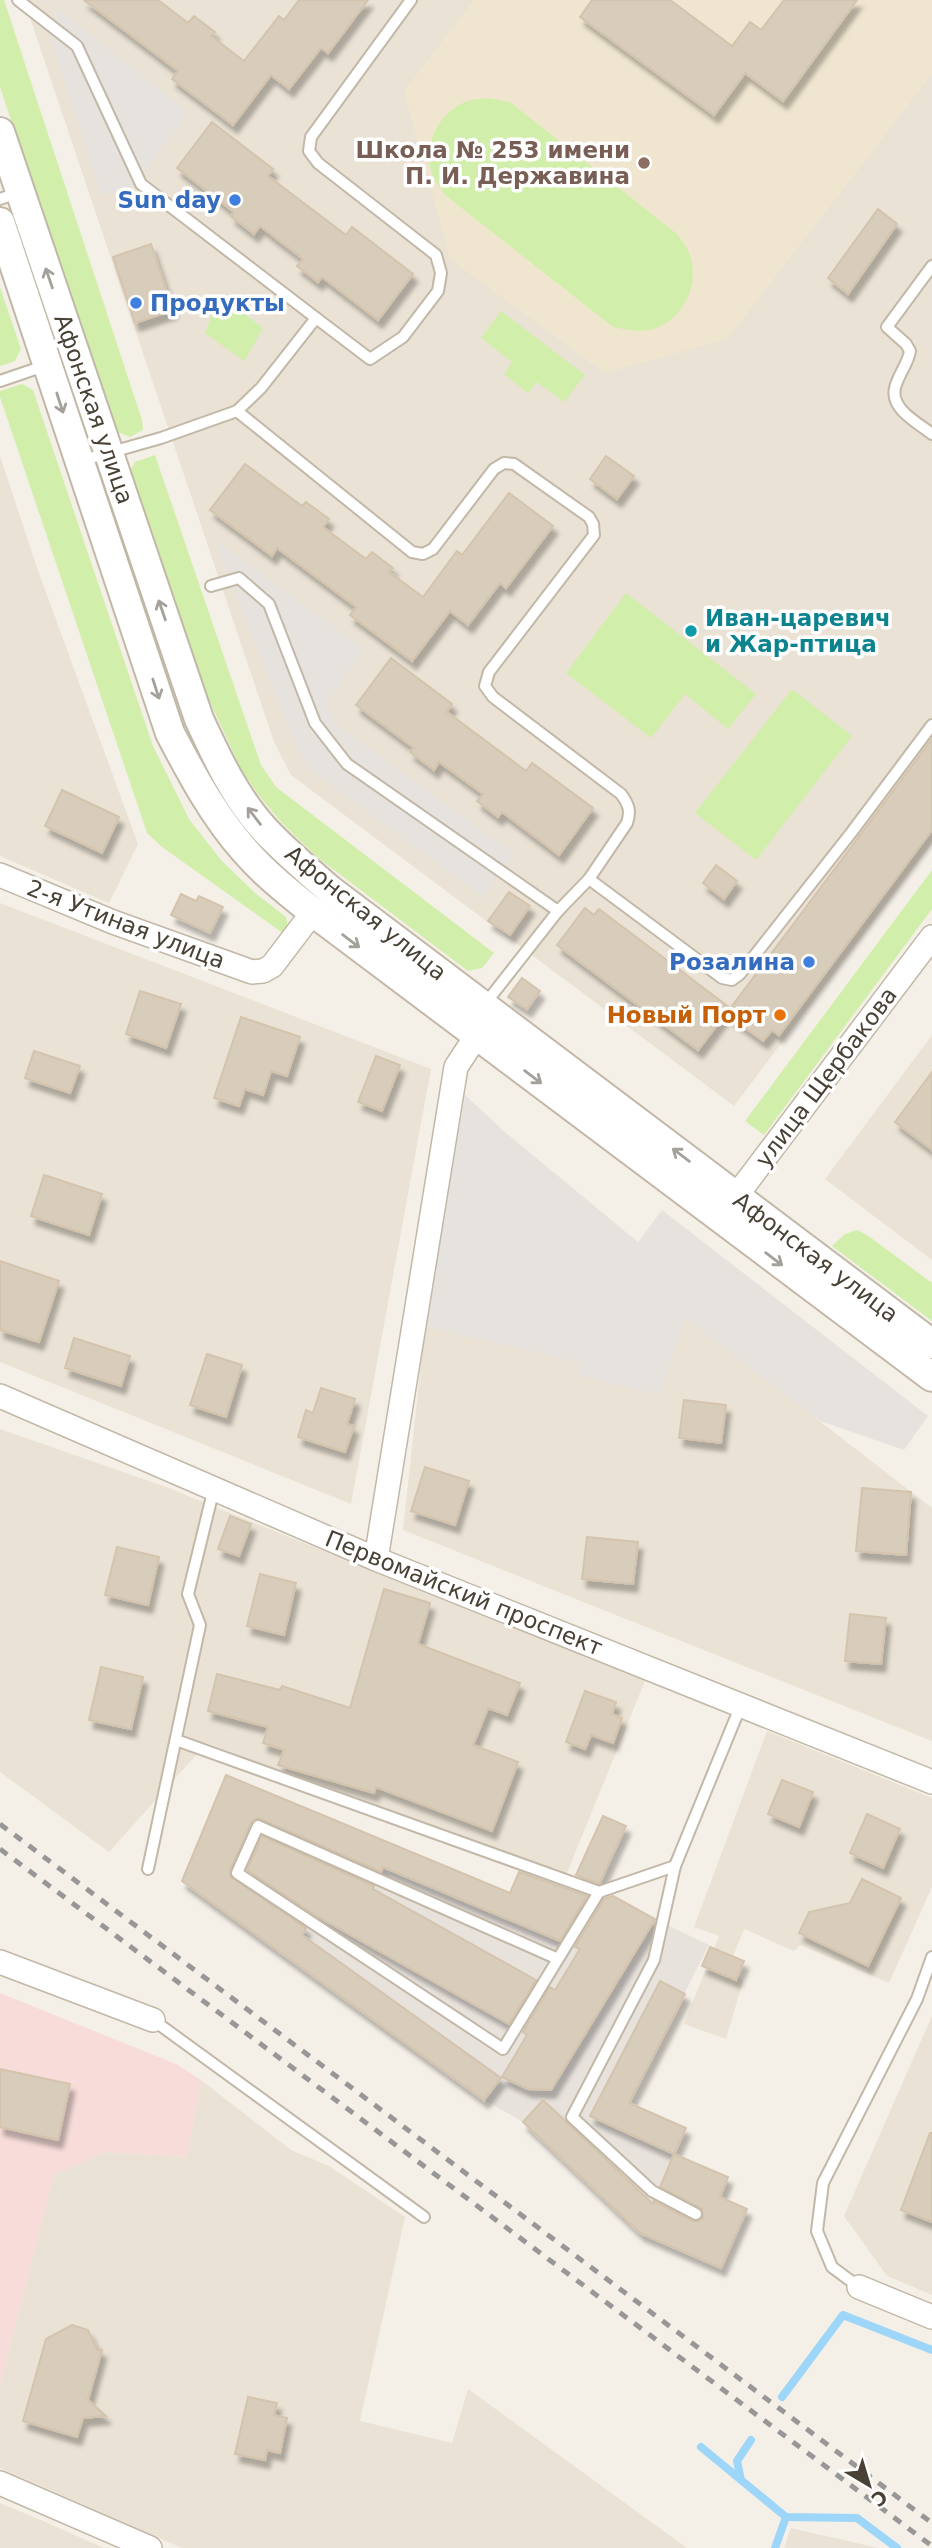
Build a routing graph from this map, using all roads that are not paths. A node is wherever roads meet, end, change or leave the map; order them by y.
1 (18, 0) edge
2 (411, 0) edge
3 (0, 132) edge
4 (10, 196) edge
5 (0, 222) edge
6 (932, 266) edge
7 (316, 318) junction
8 (62, 360) junction
9 (0, 381) edge
10 (237, 411) junction
11 (932, 434) edge
12 (108, 453) junction
13 (80, 461) junction
14 (211, 586) dead end
15 (932, 725) edge
16 (0, 875) edge
17 (589, 880) junction
18 (321, 901) junction
19 (558, 911) junction
20 (932, 937) edge
21 (480, 1021) junction
22 (728, 1207) junction
23 (932, 1344) edge
24 (932, 1377) edge
25 (0, 1396) edge
26 (214, 1488) junction
27 (376, 1559) junction
28 (741, 1705) junction
29 (176, 1740) junction
30 (932, 1782) edge
31 (675, 1866) junction
32 (148, 1868) dead end
33 (598, 1892) junction
34 (932, 1958) edge
35 (558, 1959) junction
36 (0, 1962) edge
37 (153, 2020) joint
38 (696, 2214) dead end
39 (424, 2217) dead end
40 (859, 2287) joint
41 (932, 2317) edge
42 (0, 2483) edge
43 (150, 2548) edge

1 - 7 lane
2 - 7 lane
3 - 4 street, Афонская улица
8 -> 4 street, Афонская улица
5 - 8 street, Афонская улица
6 - 11 lane
7 - 10 lane
8 - 9 lane
8 - 12 street, Афонская улица
8 -> 13 street, Афонская улица
10 - 12 lane
10 - 17 lane
12 - 13 lane
18 -> 12 street, Афонская улица
13 -> 18 street, Афонская улица
14 - 19 lane
15 - 17 lane
16 - 18 street, 2-я Утиная улица
17 - 19 lane
18 - 21 street, Афонская улица
19 - 21 lane
20 - 22 street, улица Щербакова
21 - 22 street, Афонская улица
21 - 27 street
22 - 23 street, Афонская улица
22 -> 24 street, Афонская улица
25 - 26 street, Первомайский проспект
26 - 27 street, Первомайский проспект
26 - 29 lane
27 - 28 street, Первомайский проспект
28 - 30 street, Первомайский проспект
28 - 31 lane
29 - 32 lane
29 - 33 lane
31 - 33 lane
31 - 38 lane
33 - 35 lane
34 - 40 lane
35 - 35 lane
36 - 37 street
37 - 39 lane
40 - 41 street
42 - 43 street

